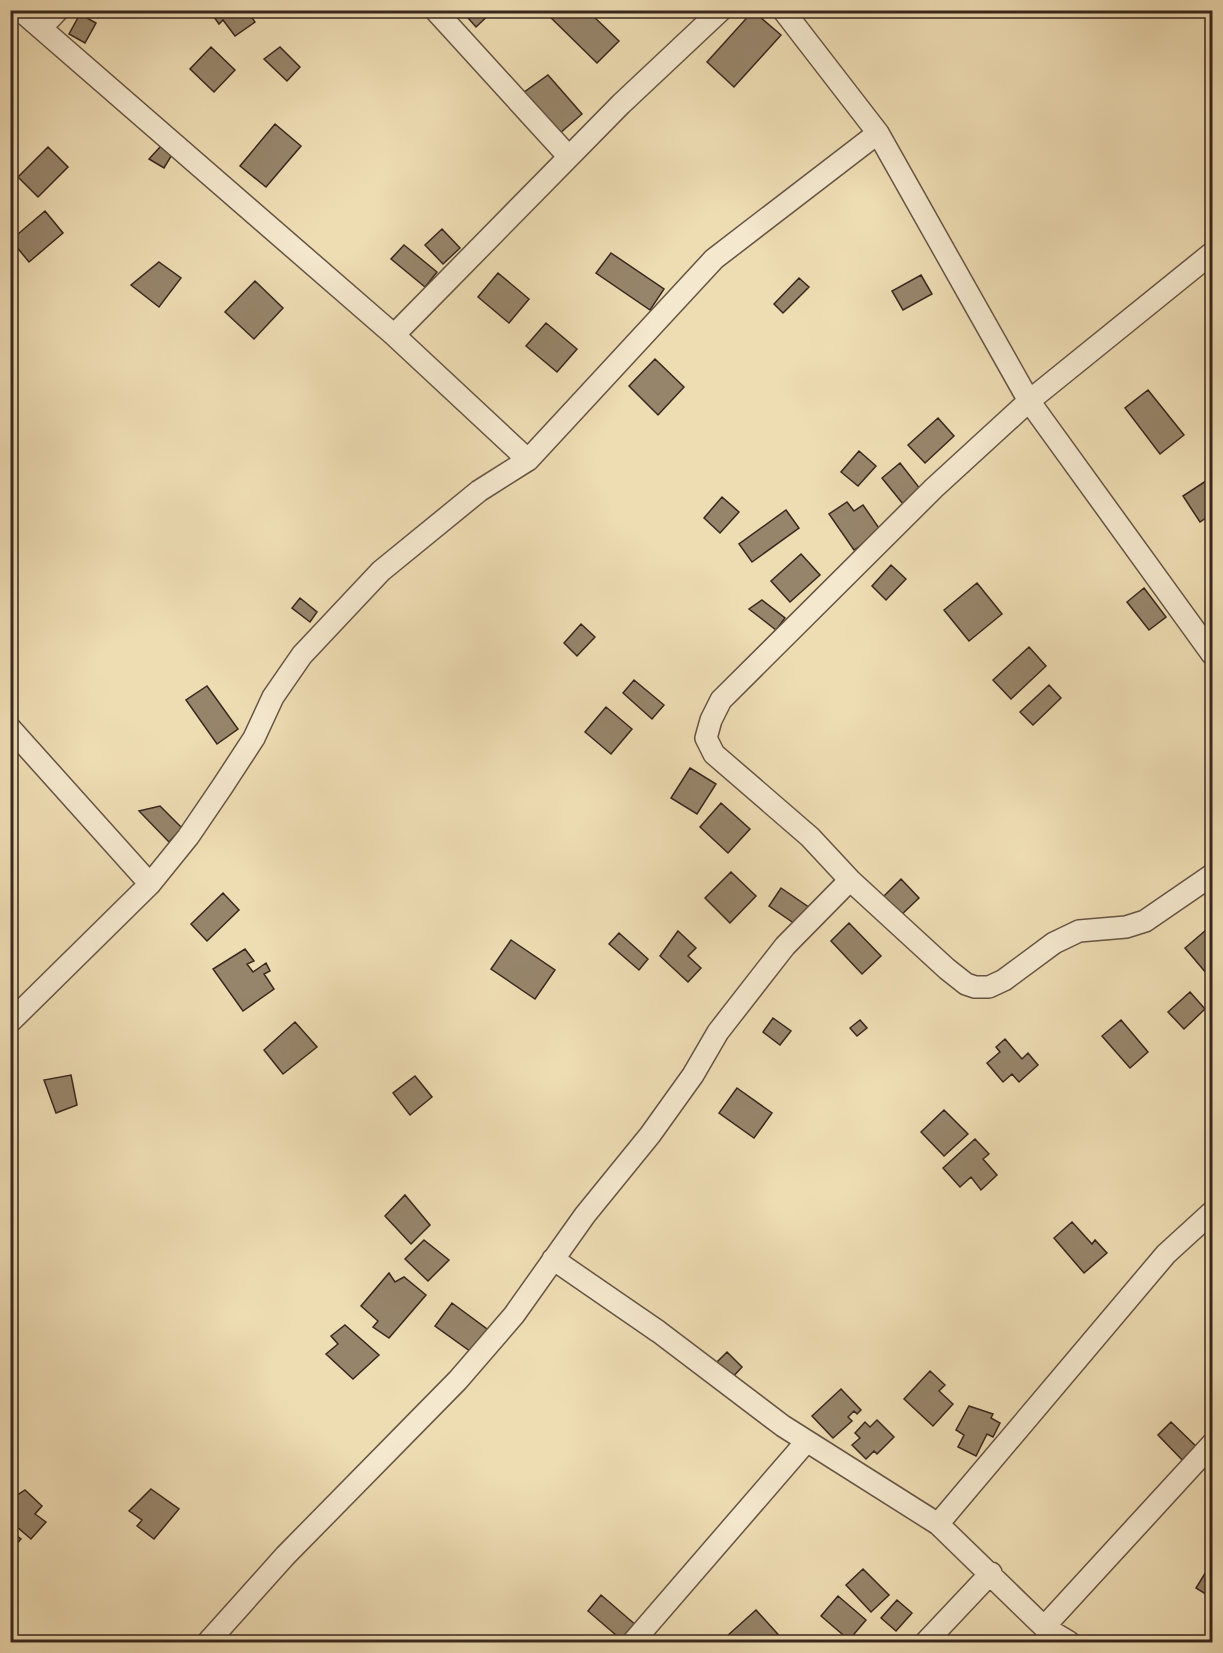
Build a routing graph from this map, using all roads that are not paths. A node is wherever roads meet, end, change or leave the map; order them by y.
1 (20, 10) edge
2 (58, 10) edge
3 (435, 10) edge
4 (721, 10) edge
5 (783, 10) edge
6 (41, 28) junction
7 (878, 133) junction
8 (569, 157) junction
9 (1212, 253) edge
10 (394, 335) junction
11 (1029, 401) junction
12 (528, 460) junction
13 (1212, 654) edge
14 (10, 728) edge
15 (1212, 875) edge
16 (850, 880) junction
17 (150, 884) junction
18 (10, 1022) edge
19 (1212, 1212) edge
20 (553, 1258) junction
21 (806, 1442) junction
22 (1212, 1444) edge
23 (938, 1524) junction
24 (991, 1573) junction
25 (1044, 1627) junction
26 (208, 1642) edge
27 (633, 1642) edge
28 (926, 1642) edge
29 (1070, 1642) edge

1 - 6 street
2 - 6 street
3 - 8 street
4 - 8 street
5 - 7 street
6 - 10 street
7 - 11 street
7 - 12 street
8 - 10 street
9 - 11 street
10 - 12 street
11 - 13 street
11 - 16 street
12 - 17 street
14 - 17 street
15 - 16 street
16 - 20 street
17 - 18 street
19 - 23 street
20 - 21 street
20 - 26 street
21 - 23 street
21 - 27 street
22 - 25 street
23 - 24 street
24 - 25 street
24 - 28 street
25 - 29 street

